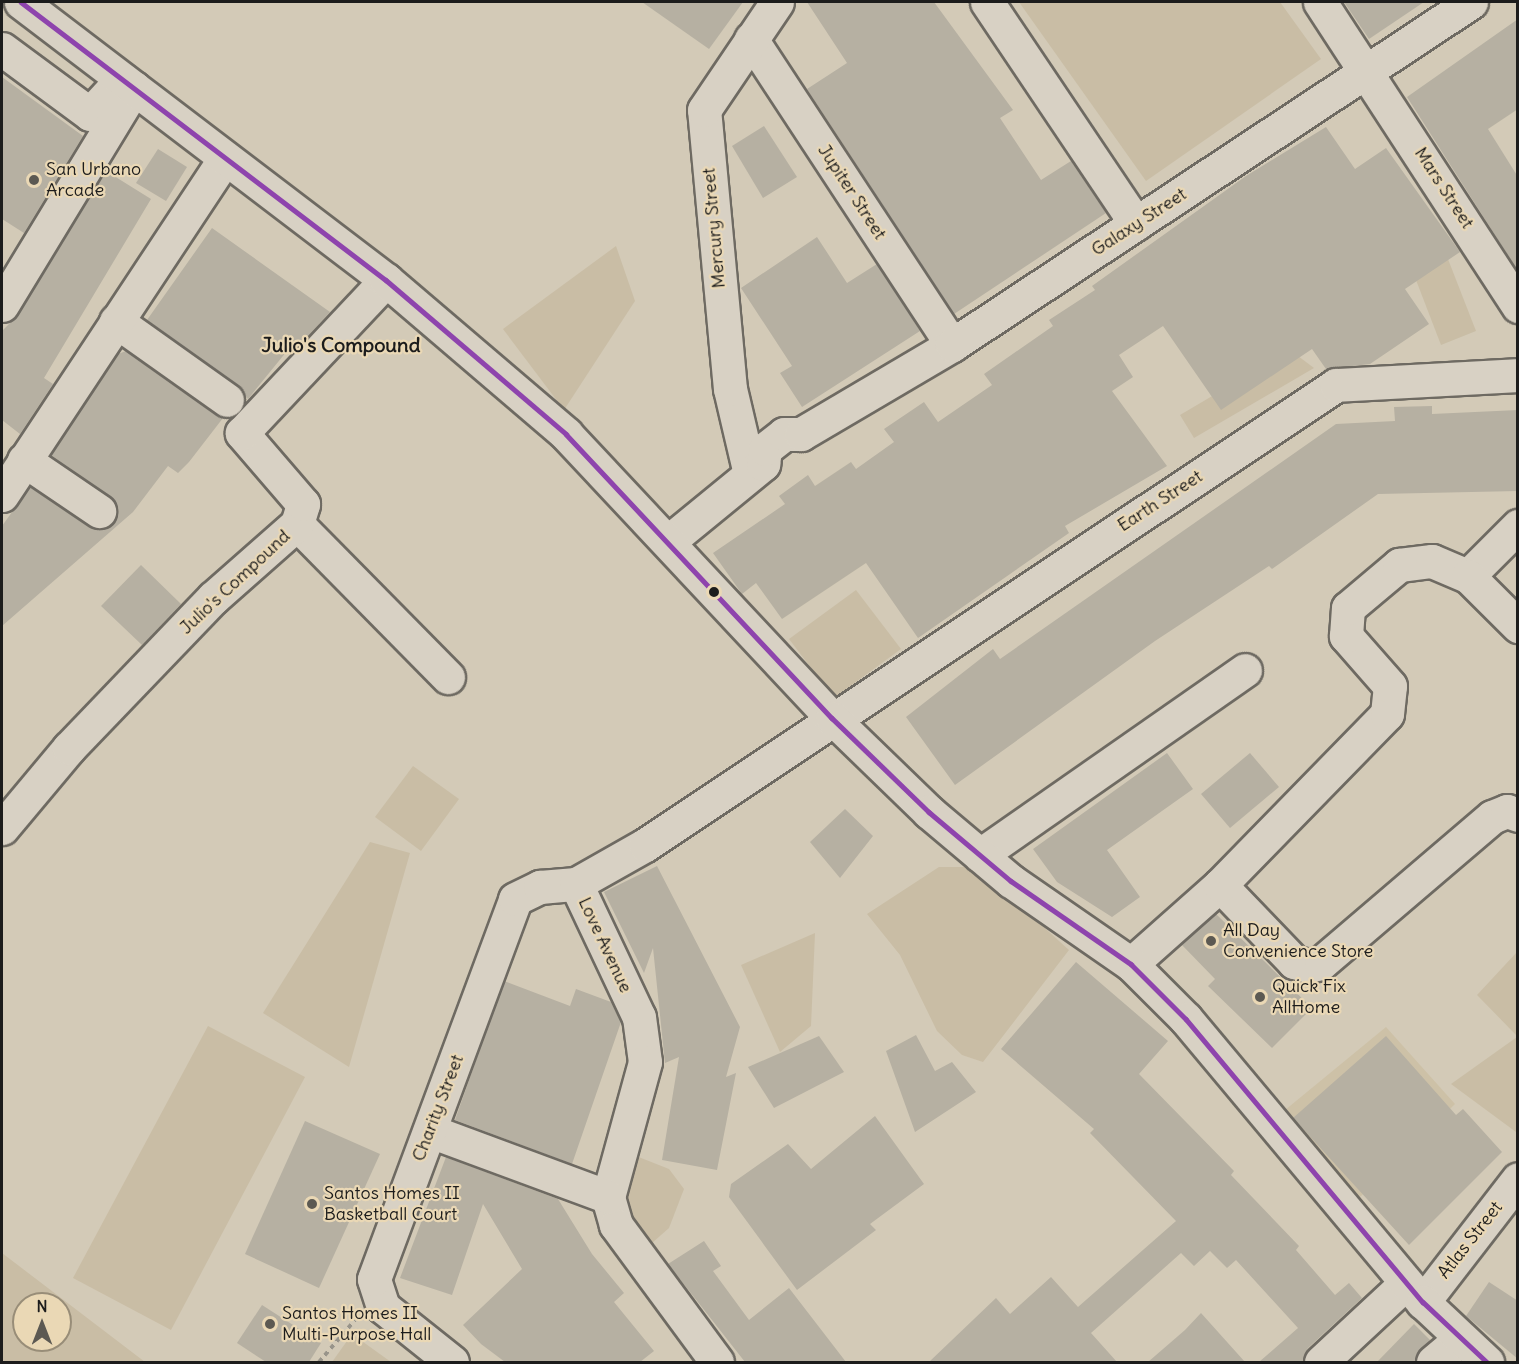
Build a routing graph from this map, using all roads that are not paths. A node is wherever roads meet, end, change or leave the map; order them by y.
1 (21, 2) edge
2 (777, 2) edge
3 (987, 2) edge
4 (1320, 2) edge
5 (1471, 2) edge
6 (751, 39) junction
7 (2, 49) edge
8 (1368, 71) junction
9 (128, 83) junction
10 (225, 158) junction
11 (1136, 224) junction
12 (386, 280) junction
13 (1516, 300) edge
14 (2, 305) edge
15 (116, 321) junction
16 (952, 345) junction
17 (1518, 375) edge
18 (227, 400) dead end
19 (24, 460) junction
20 (757, 469) junction
21 (2, 495) edge
22 (99, 511) dead end
23 (297, 524) junction
24 (1518, 526) edge
25 (669, 541) junction
26 (1468, 576) junction
27 (1518, 626) edge
28 (1245, 670) dead end
29 (447, 677) dead end
30 (832, 718) junction
31 (1518, 815) edge
32 (2, 828) edge
33 (980, 855) junction
34 (576, 884) junction
35 (1220, 885) junction
36 (1131, 964) junction
37 (430, 1131) junction
38 (1518, 1179) edge
39 (608, 1197) junction
40 (1415, 1292) junction
41 (1460, 1339) junction
42 (452, 1362) edge
43 (717, 1362) edge
44 (1321, 1362) edge
45 (1432, 1362) edge
46 (1487, 1362) edge

1 - 9 street
2 - 6 street, Mercury Street
3 - 11 street
4 - 8 street, Mars Street
5 - 8 street, Galaxy Street
6 - 16 street, Jupiter Street
6 - 20 street, Mercury Street
7 - 9 street
8 - 11 street, Galaxy Street
8 - 13 street, Mars Street
9 - 10 street
9 - 14 street
10 - 12 street
10 - 15 street
11 - 16 street, Galaxy Street
12 - 23 street, Julio's Compound
12 - 25 street
15 - 18 street
15 - 19 street
16 - 20 street, Galaxy Street
17 - 30 street, Earth Street
19 - 21 street
19 - 22 street
20 - 25 street, Galaxy Street
23 - 29 street
23 - 32 street, Julio's Compound
24 - 26 street
25 - 30 street
26 - 27 street
26 - 35 street
28 - 33 street
30 - 33 street
30 - 34 street, Love Avenue
31 - 35 street
33 - 36 street
34 - 37 street, Charity Street
34 - 39 street, Love Avenue
35 - 36 street
36 - 40 street
37 - 39 street
37 - 42 street, Charity Street
38 - 40 street, Atlas Street
39 - 43 street
40 - 41 street
40 - 44 street, Atlas Street
41 - 45 street
41 - 46 street

